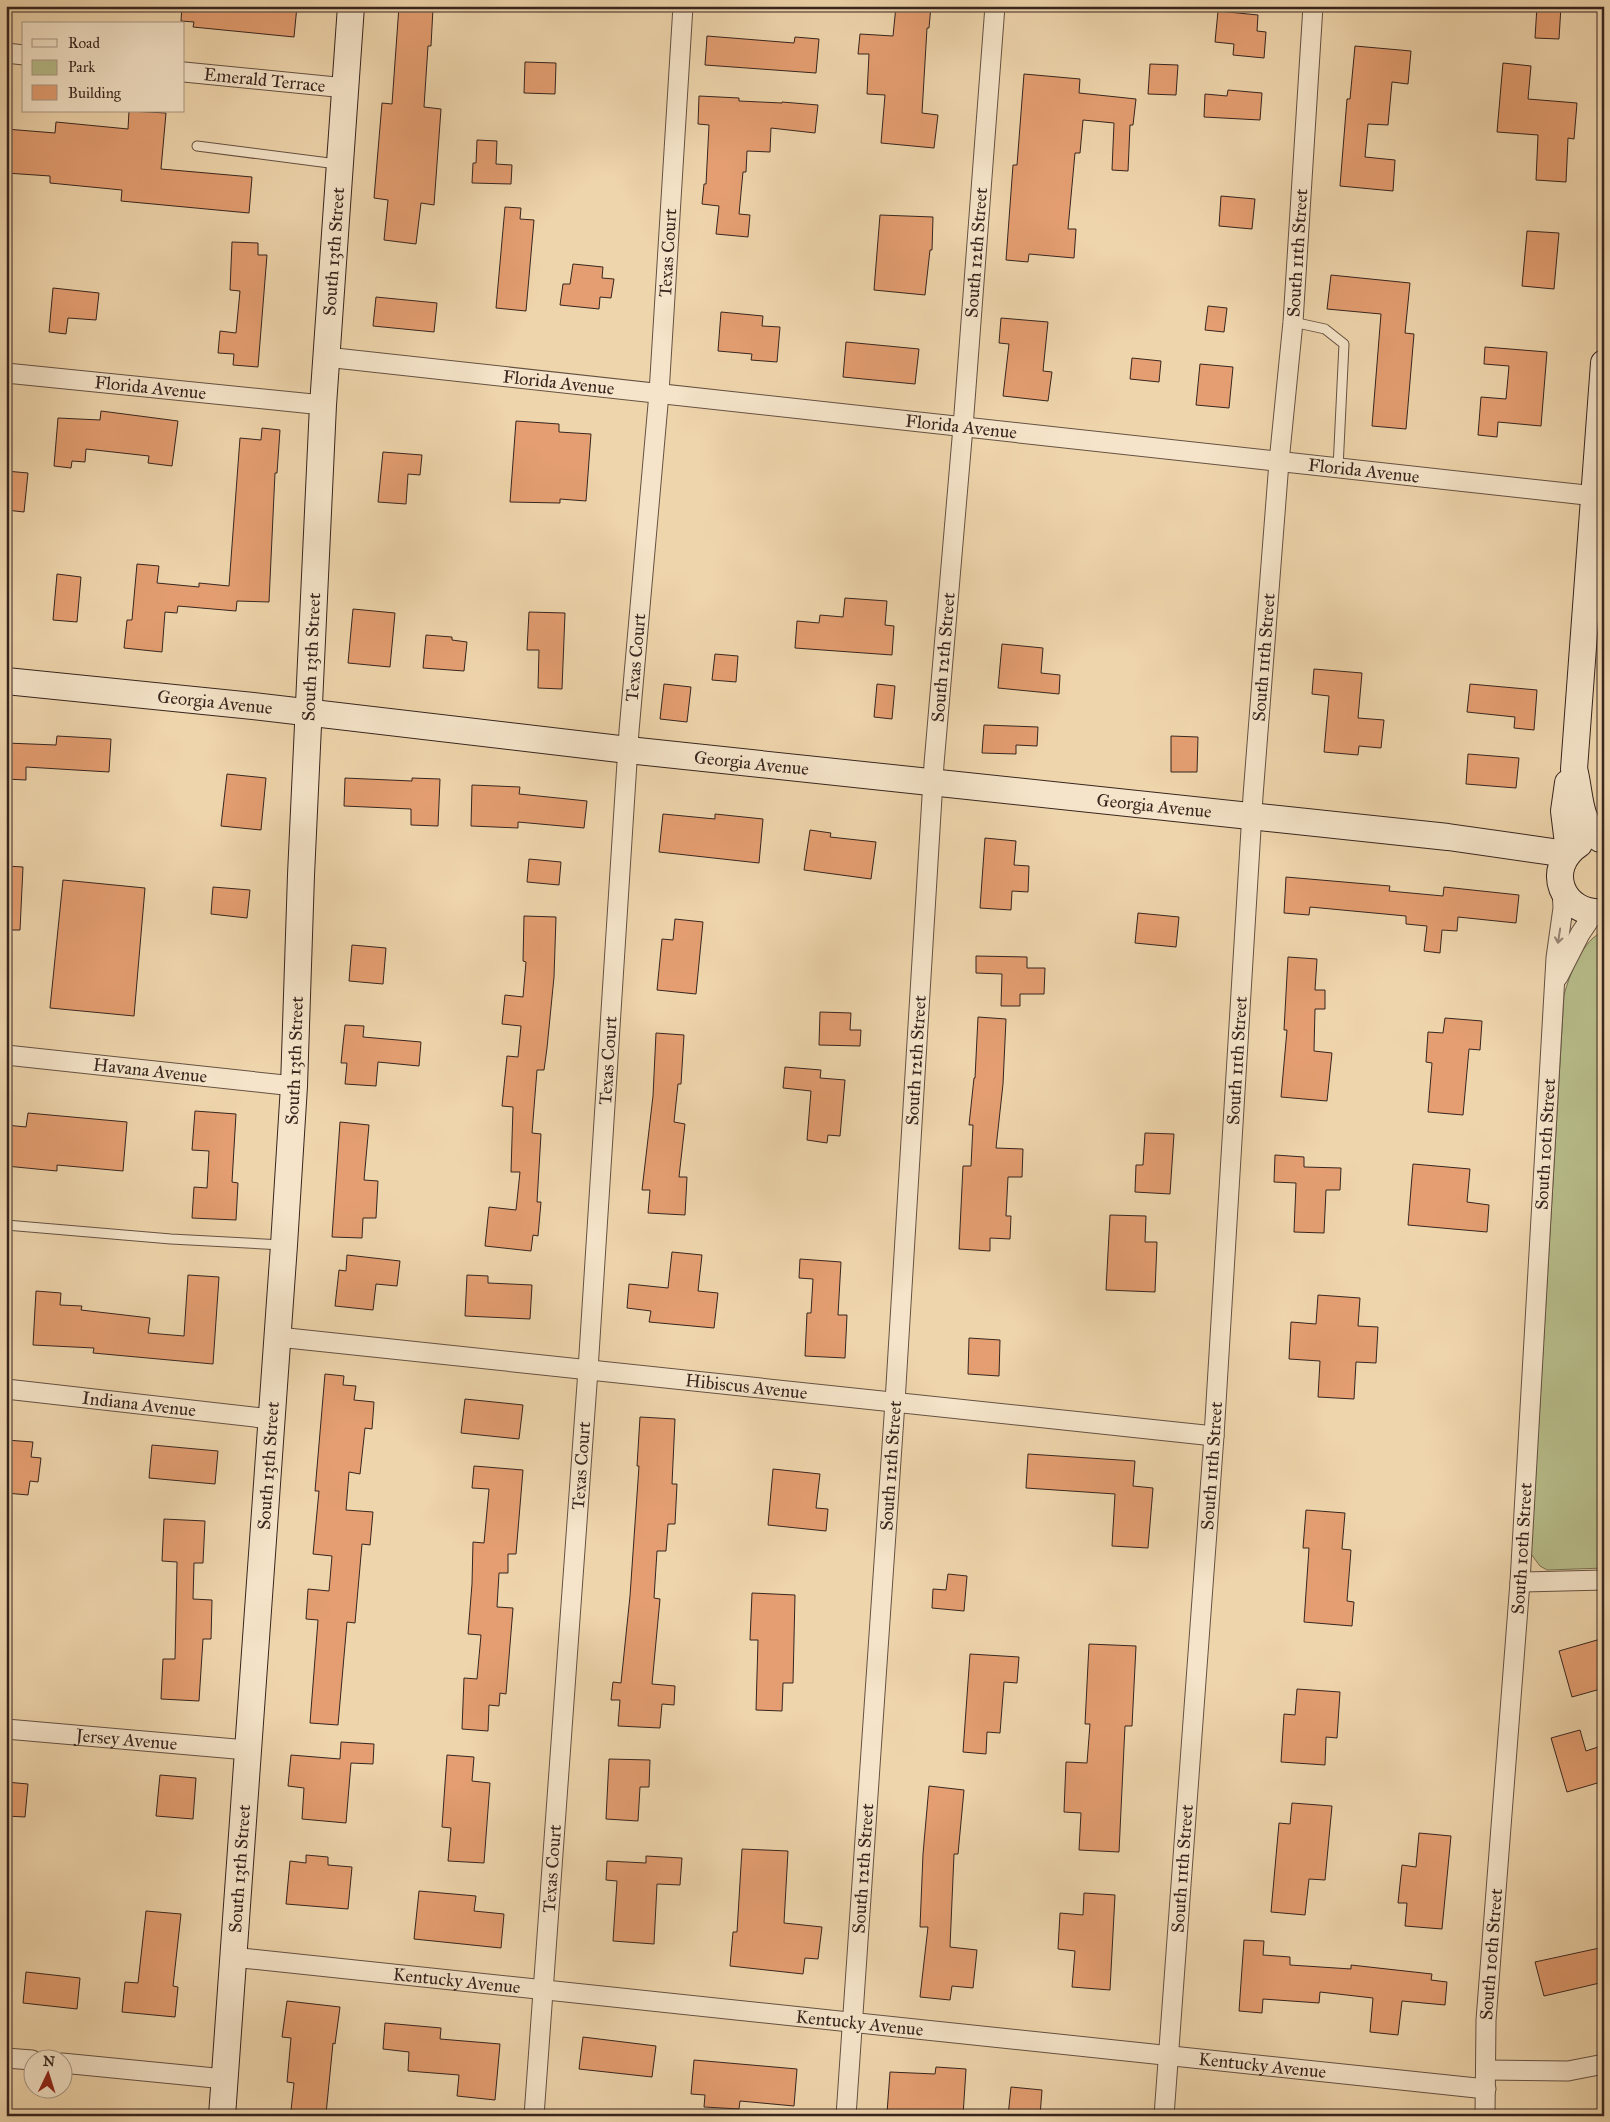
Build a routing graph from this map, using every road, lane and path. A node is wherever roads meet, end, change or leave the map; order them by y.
1 (351, 6) edge
2 (683, 6) edge
3 (995, 6) edge
4 (1313, 6) edge
5 (6, 54) edge
6 (22, 55) edge
7 (185, 72) edge
8 (346, 88) junction
9 (197, 146) dead end
10 (340, 164) junction
11 (1293, 322) junction
12 (326, 357) junction
13 (1604, 363) edge
14 (6, 373) edge
15 (659, 393) junction
16 (1602, 401) edge
17 (323, 405) junction
18 (963, 427) junction
19 (1279, 462) junction
20 (1338, 468) junction
21 (1595, 496) junction
22 (6, 681) edge
23 (308, 713) junction
24 (628, 750) junction
25 (1574, 769) junction
26 (933, 782) junction
27 (1252, 815) junction
28 (1602, 840) edge
29 (1564, 868) junction
30 (1599, 913) edge
31 (1556, 982) junction
32 (6, 1055) edge
33 (294, 1086) junction
34 (6, 1225) edge
35 (284, 1245) junction
36 (278, 1337) junction
37 (588, 1370) junction
38 (6, 1389) edge
39 (895, 1402) junction
40 (271, 1419) junction
41 (1214, 1436) junction
42 (1604, 1580) edge
43 (1520, 1582) junction
44 (6, 1729) edge
45 (247, 1750) junction
46 (232, 1957) junction
47 (544, 1990) junction
48 (854, 2023) junction
49 (1168, 2056) junction
50 (6, 2058) edge
51 (22, 2059) edge
52 (72, 2064) edge
53 (1604, 2064) edge
54 (1487, 2070) junction
55 (225, 2079) junction
56 (1486, 2089) junction
57 (222, 2116) edge
58 (534, 2116) edge
59 (846, 2116) edge
60 (1164, 2116) edge
61 (1485, 2116) edge

1 - 8 street, South 13th Street
2 - 15 street, Texas Court
3 - 18 street, South 12th Street
4 - 11 street, South 11th Street
5 - 6 street
7 - 8 street, Emerald Terrace
8 - 10 street, South 13th Street
9 - 10 lane
10 - 12 street, South 13th Street
11 - 19 street, South 11th Street
11 - 20 lane
12 - 15 street, Florida Avenue
12 - 17 street, South 13th Street
13 - 16 street, South 10th Street
14 - 17 street, Florida Avenue
15 - 18 street, Florida Avenue
15 - 24 street, Texas Court
16 - 21 street, South 10th Street
17 - 23 street, South 13th Street
18 - 19 street, Florida Avenue
18 - 26 street, South 12th Street
19 - 20 street, Florida Avenue
19 - 27 street, South 11th Street
20 - 21 street, Florida Avenue
21 - 25 street, South 10th Street
22 - 23 street, Georgia Avenue
23 - 24 street, Georgia Avenue
23 - 33 street, South 13th Street
24 - 26 street, Georgia Avenue
24 - 37 street, Texas Court
25 - 28 street, South 10th Street
25 - 29 street, South 10th Street
26 - 27 street, Georgia Avenue
26 - 39 street, South 12th Street
27 - 29 street, Georgia Avenue
27 - 41 street, South 11th Street
28 - 29 street
29 - 30 street
29 -> 31 street, South 10th Street
30 - 31 street, South 10th Street
31 - 43 street, South 10th Street
32 - 33 street, Havana Avenue
33 - 35 street, South 13th Street
34 - 35 lane
35 - 36 street, South 13th Street
36 - 37 street, Hibiscus Avenue
36 - 40 street, South 13th Street
37 - 39 street, Hibiscus Avenue
37 - 47 street, Texas Court
38 - 40 street, Indiana Avenue
39 - 41 street, Hibiscus Avenue
39 - 48 street, South 12th Street
40 - 45 street, South 13th Street
41 - 49 street, South 11th Street
42 - 43 street
43 - 54 street, South 10th Street
44 - 45 street, Jersey Avenue
45 - 46 street, South 13th Street
46 - 47 street, Kentucky Avenue
46 - 55 street, South 13th Street
47 - 48 street, Kentucky Avenue
47 - 58 street, Texas Court
48 - 49 street, Kentucky Avenue
48 - 59 street, South 12th Street
49 - 56 street, Kentucky Avenue
49 - 60 street, South 11th Street
50 - 51 street
52 - 55 street
53 - 54 street
54 - 56 street, South 10th Street
55 - 57 street, South 13th Street
56 - 61 street, South 10th Street

